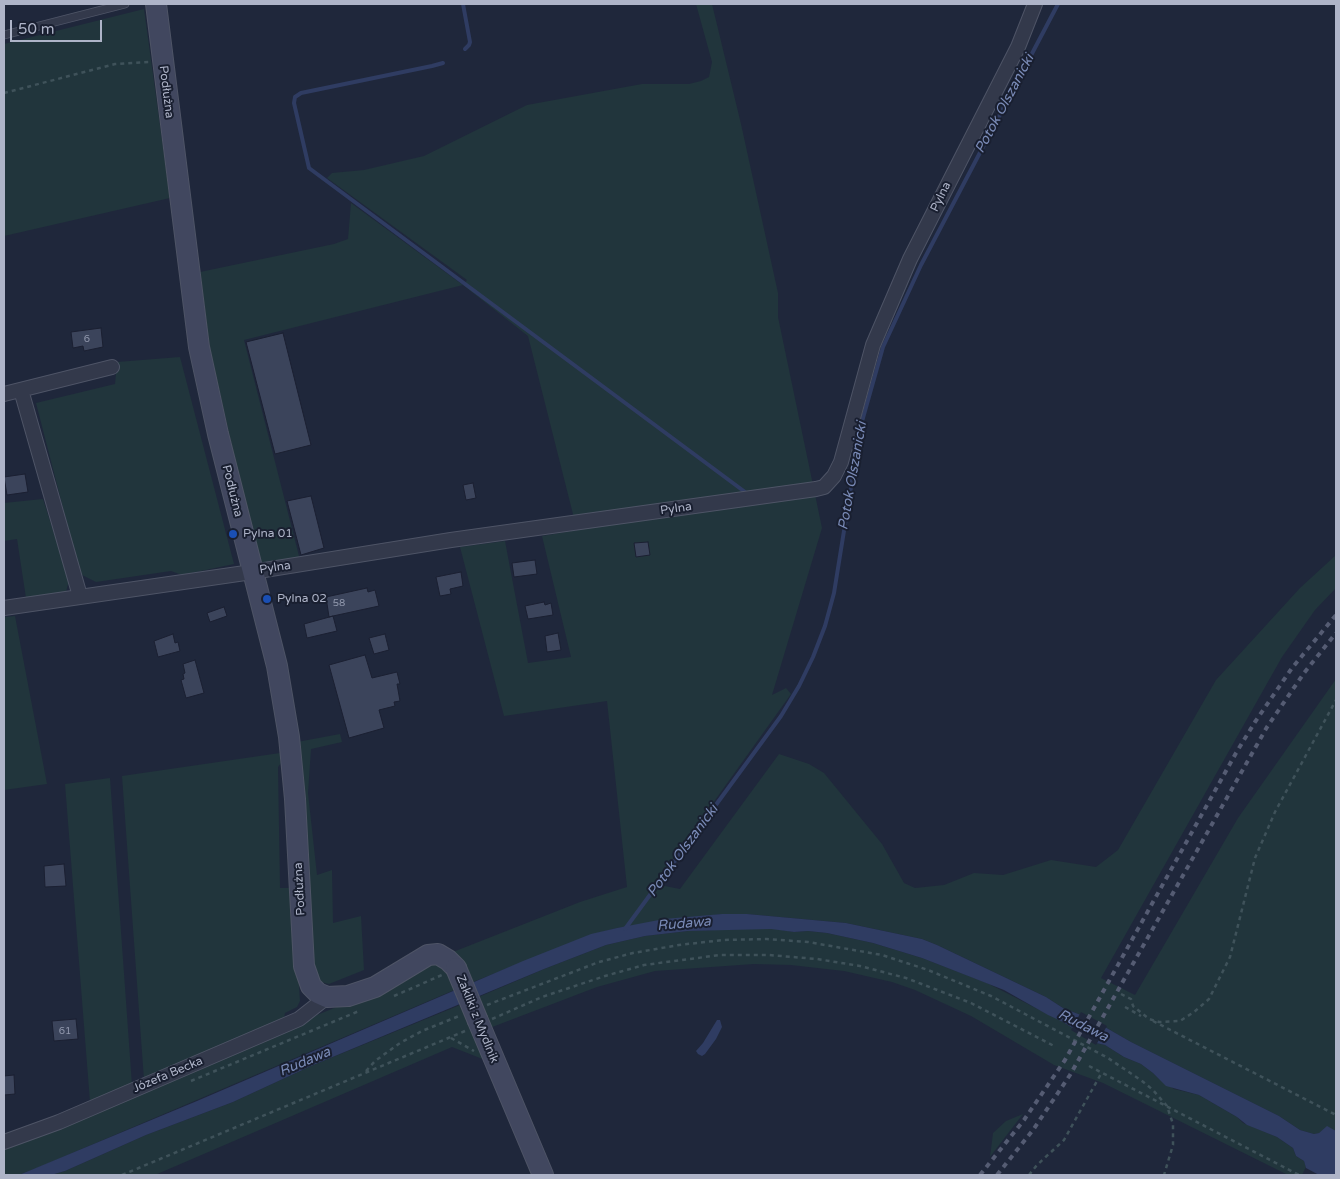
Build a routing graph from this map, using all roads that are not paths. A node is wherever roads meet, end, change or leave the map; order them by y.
1 (125, 4) edge
2 (156, 4) edge
3 (1034, 4) edge
4 (4, 35) edge
5 (112, 367) dead end
6 (21, 390) junction
7 (4, 394) edge
8 (252, 572) junction
9 (80, 596) junction
10 (4, 608) edge
11 (328, 997) junction
12 (4, 1142) edge
13 (543, 1175) edge

1 - 4 lane
2 - 8 street, Podłużna
3 - 8 street, Pylna
5 - 6 street
6 - 7 street
6 - 9 street
8 - 9 street, Pylna
8 - 11 street, Podłużna
9 - 10 street, Pylna
11 - 12 street, Józefa Becka
11 - 13 street, Zakliki z Mydlnik, bridge

